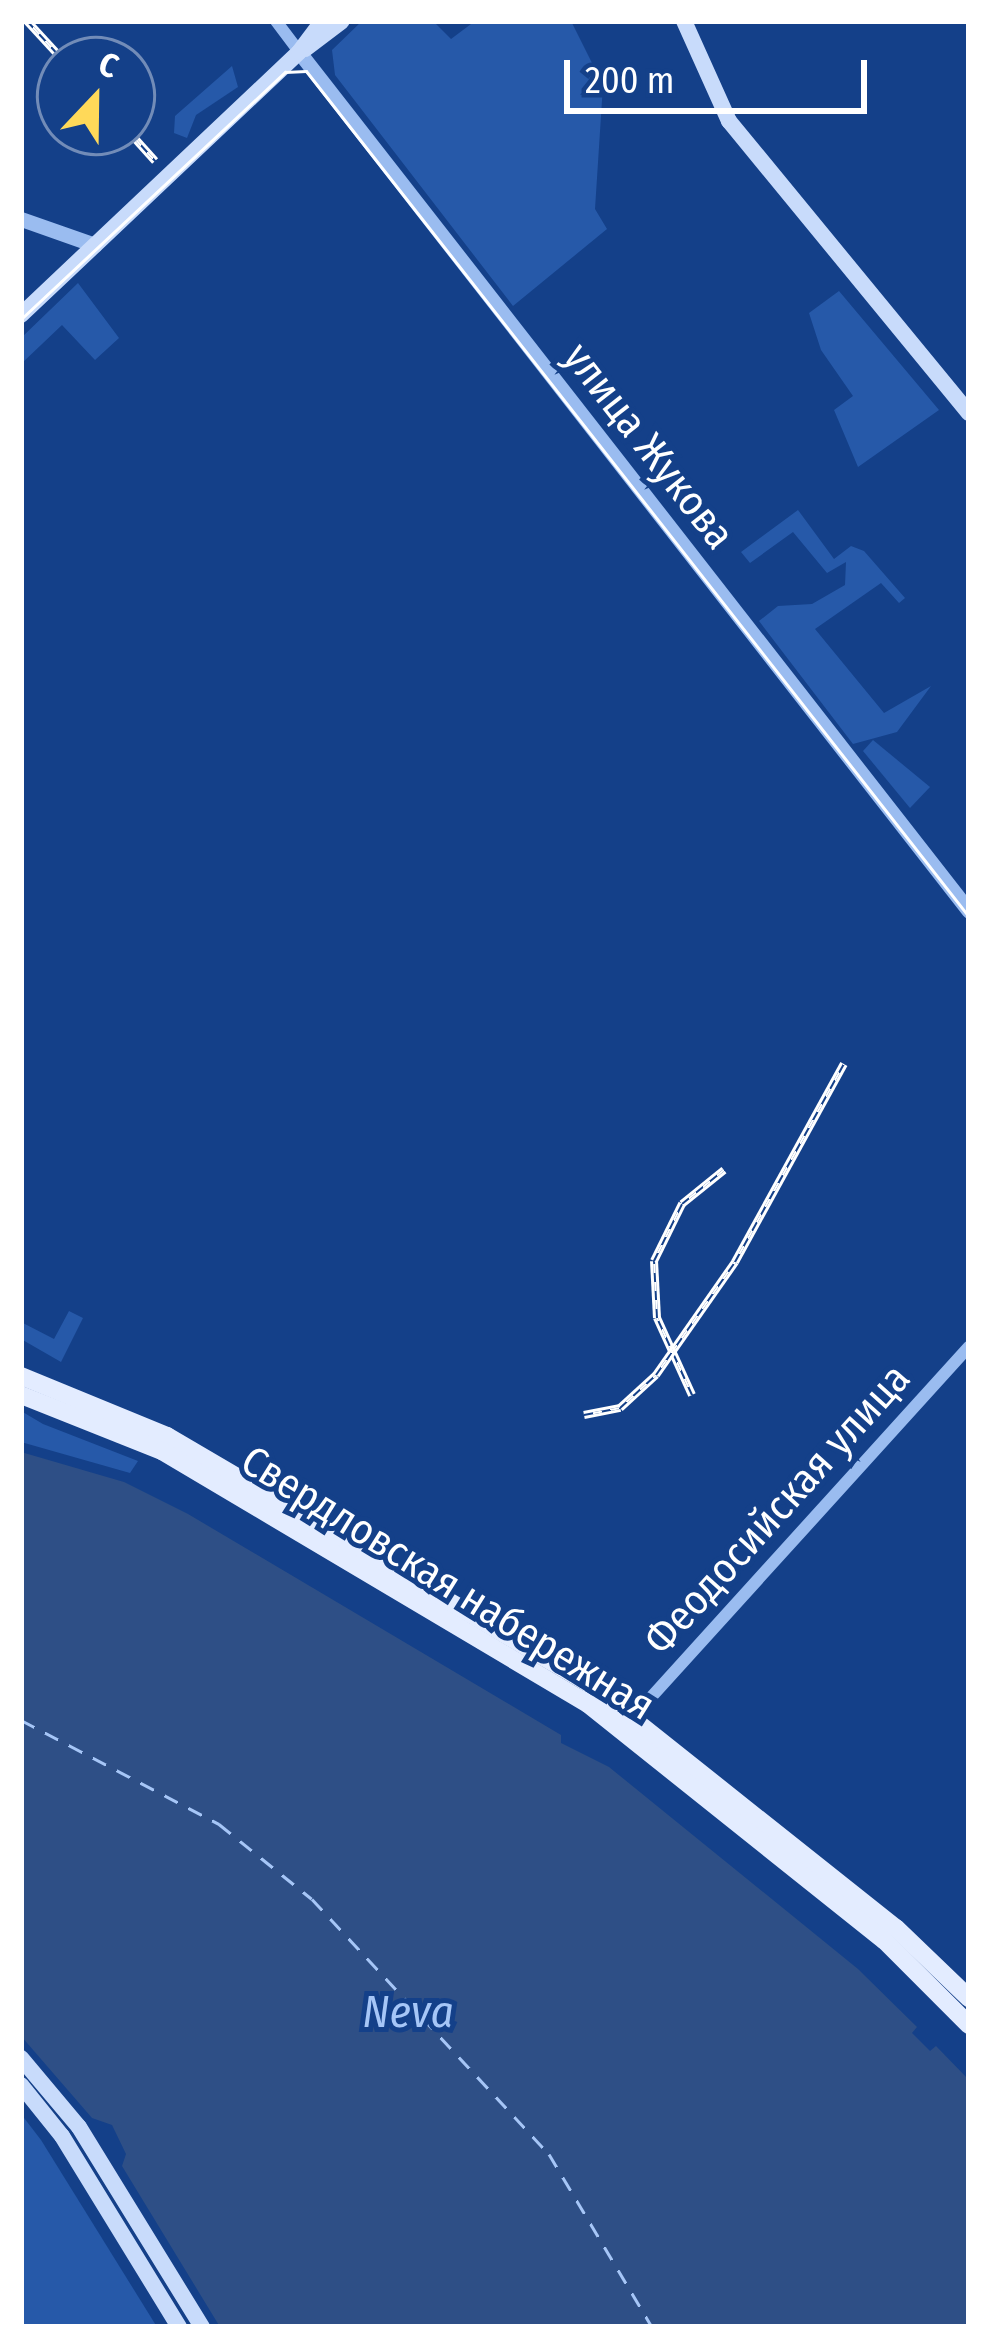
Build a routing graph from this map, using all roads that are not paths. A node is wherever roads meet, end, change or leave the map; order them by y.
1 (276, 21) edge
2 (322, 21) edge
3 (342, 21) edge
4 (684, 21) edge
5 (299, 52) junction
6 (778, 180) junction
7 (21, 219) edge
8 (95, 245) junction
9 (21, 315) edge
10 (969, 396) edge
11 (969, 413) edge
12 (969, 911) edge
13 (969, 1347) edge
14 (21, 1376) edge
15 (21, 1395) edge
16 (635, 1715) junction
17 (969, 1998) edge
18 (969, 2025) edge
19 (21, 2058) edge
20 (21, 2085) edge
21 (179, 2327) edge
22 (202, 2327) edge

1 - 5 street, улица Жукова
2 - 5 main road
3 - 5 main road
4 - 6 main road
5 - 8 main road
5 - 12 street, улица Жукова
6 - 10 main road
6 - 11 main road
7 - 8 street
8 - 9 main road
13 - 16 street, Феодосийская улица
14 - 16 main road, Свердловская набережная
15 - 18 main road, Свердловская набережная
16 - 17 main road, Свердловская набережная
19 - 22 main road
20 - 21 main road

